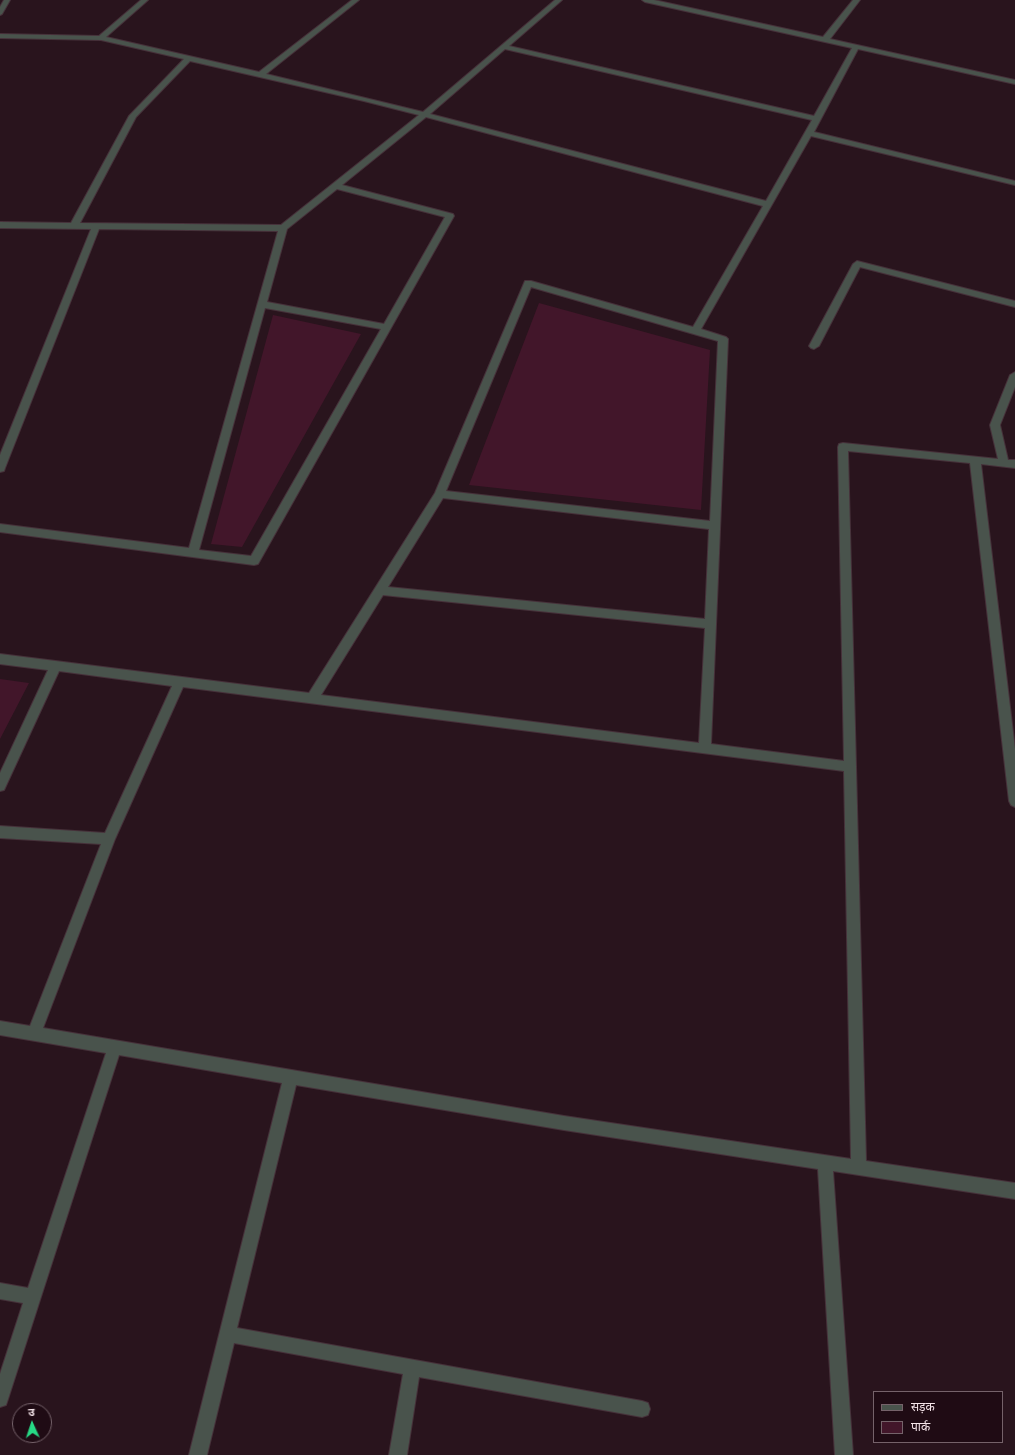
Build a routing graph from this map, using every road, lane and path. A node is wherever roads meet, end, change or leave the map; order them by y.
1 (7, 0) edge
2 (144, 0) edge
3 (356, 0) edge
4 (559, 0) edge
5 (645, 0) edge
6 (857, 0) edge
7 (0, 13) edge
8 (0, 36) edge
9 (101, 38) junction
10 (825, 40) junction
11 (504, 46) junction
12 (856, 47) junction
13 (189, 58) junction
14 (260, 75) junction
15 (1015, 82) edge
16 (424, 114) junction
17 (816, 119) junction
18 (809, 133) junction
19 (1015, 183) edge
20 (336, 186) junction
21 (767, 204) junction
22 (0, 225) edge
23 (74, 226) junction
24 (96, 226) junction
25 (283, 228) junction
26 (262, 304) junction
27 (1015, 304) edge
28 (386, 327) junction
29 (695, 331) junction
30 (814, 346) dead end
31 (1015, 375) edge
32 (975, 460) junction
33 (1004, 463) junction
34 (1015, 464) edge
35 (0, 468) edge
36 (440, 494) junction
37 (715, 526) junction
38 (0, 528) edge
39 (193, 552) junction
40 (380, 590) junction
41 (710, 624) junction
42 (0, 659) edge
43 (56, 666) junction
44 (179, 682) junction
45 (312, 699) junction
46 (705, 748) junction
47 (851, 767) junction
48 (0, 786) edge
49 (1015, 801) edge
50 (0, 832) edge
51 (109, 839) junction
52 (0, 1028) edge
53 (34, 1033) junction
54 (115, 1047) junction
55 (291, 1077) junction
56 (825, 1162) junction
57 (859, 1168) junction
58 (1015, 1191) edge
59 (0, 1290) edge
60 (34, 1297) junction
61 (228, 1334) junction
62 (412, 1368) junction
63 (0, 1399) edge
64 (642, 1409) dead end
65 (198, 1455) edge
66 (398, 1455) edge
67 (844, 1455) edge

1 - 7 street
2 - 9 street
3 - 14 street
4 - 11 street
5 - 10 street
6 - 10 street
8 - 9 street
9 - 13 street
10 - 12 street
11 - 16 street
11 - 17 street
12 - 15 street
12 - 17 street
13 - 14 street
13 - 23 street
14 - 16 street
16 - 20 street
16 - 21 street
17 - 18 street
18 - 19 street
18 - 21 street
20 - 25 street
20 - 28 street
21 - 29 street
22 - 23 street
23 - 24 street
24 - 25 street
24 - 35 street
25 - 26 street
26 - 28 street
26 - 39 street
27 - 30 street
28 - 39 street
29 - 36 street
29 - 37 street
31 - 33 street
32 - 33 street
32 - 47 street
32 - 49 street
33 - 34 street
36 - 37 street
36 - 40 street
37 - 41 street
38 - 39 street
40 - 41 street
40 - 45 street
41 - 46 street
42 - 43 street
43 - 44 street
43 - 48 street
44 - 45 street
44 - 51 street
45 - 46 street
46 - 47 street
47 - 57 street
50 - 51 street
51 - 53 street
52 - 53 street
53 - 54 street
54 - 55 street
54 - 60 street
55 - 56 street
55 - 61 street
56 - 57 street
56 - 67 street
57 - 58 street
59 - 60 street
60 - 63 street
61 - 62 street
61 - 65 street
62 - 64 street
62 - 66 street

